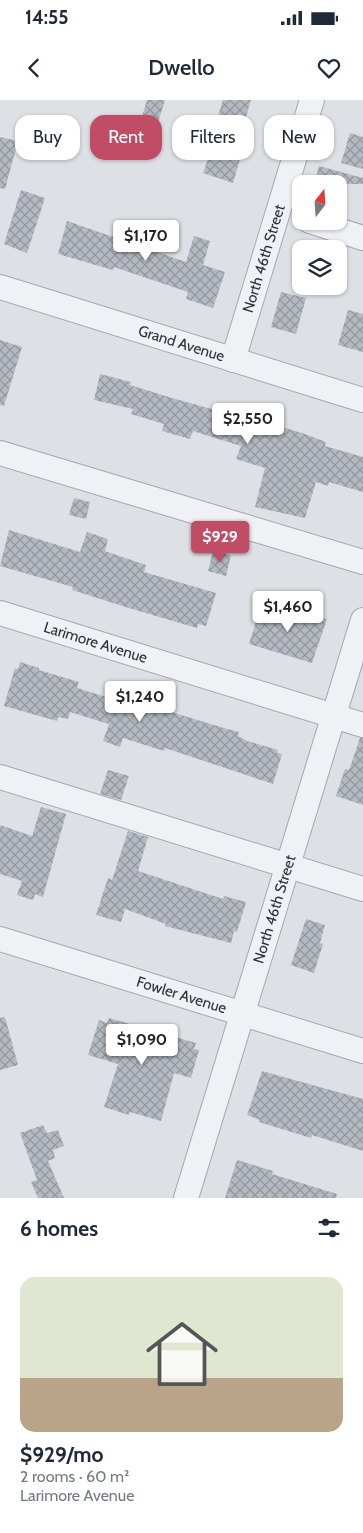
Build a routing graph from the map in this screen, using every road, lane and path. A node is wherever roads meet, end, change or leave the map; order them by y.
1 (312, 100) edge
2 (278, 211) junction
3 (292, 215) edge
4 (338, 230) edge
5 (363, 238) edge
6 (0, 287) edge
7 (233, 360) junction
8 (363, 400) edge
9 (0, 452) edge
10 (363, 562) edge
11 (0, 613) edge
12 (363, 620) edge
13 (333, 716) junction
14 (363, 725) edge
15 (0, 777) edge
16 (286, 866) junction
17 (363, 890) edge
18 (0, 939) edge
19 (243, 1014) junction
20 (363, 1051) edge
21 (186, 1198) edge

1 - 2 street, North 46th Street
2 - 3 street
2 - 7 street, North 46th Street
4 - 5 street
6 - 7 street, Grand Avenue
7 - 8 street, Grand Avenue
9 - 10 street
11 - 13 street, Larimore Avenue
12 - 13 street, North 46th Street
13 - 14 street, Larimore Avenue
13 - 16 street, North 46th Street
15 - 16 street
16 - 17 street
16 - 19 street, North 46th Street
18 - 19 street, Fowler Avenue
19 - 20 street, Fowler Avenue
19 - 21 street, North 46th Street

